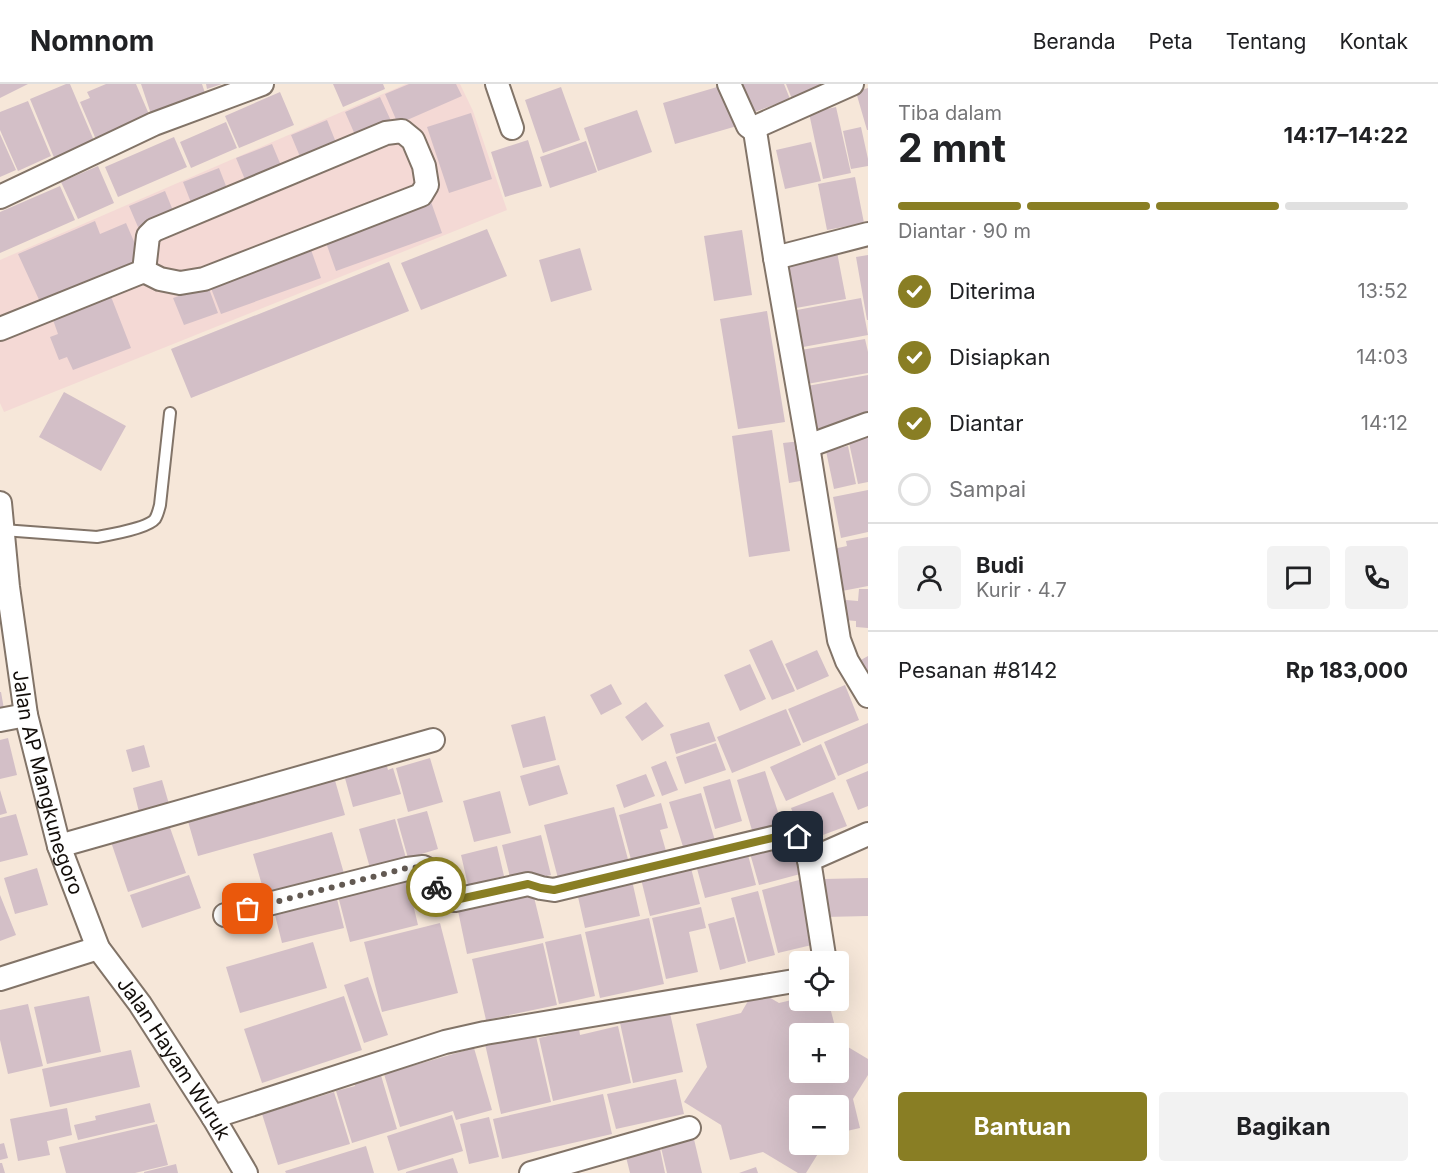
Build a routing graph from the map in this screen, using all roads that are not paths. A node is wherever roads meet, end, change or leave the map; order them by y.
1 (262, 84) edge
2 (496, 84) edge
3 (729, 84) edge
4 (852, 84) edge
5 (512, 128) dead end
6 (755, 131) junction
7 (0, 197) edge
8 (868, 234) edge
9 (775, 258) junction
10 (144, 271) junction
11 (0, 329) edge
12 (170, 413) dead end
13 (868, 424) edge
14 (808, 446) junction
15 (0, 503) edge
16 (3, 530) junction
17 (4, 587) edge
18 (868, 696) edge
19 (26, 715) junction
20 (0, 720) edge
21 (433, 740) dead end
22 (868, 834) edge
23 (59, 846) junction
24 (809, 860) junction
25 (225, 915) dead end
26 (98, 948) junction
27 (823, 951) edge
28 (0, 979) edge
29 (789, 982) edge
30 (213, 1117) junction
31 (689, 1128) dead end
32 (246, 1173) edge
33 (531, 1173) edge

1 - 7 street
2 - 5 street
3 - 6 street
4 - 6 street
6 - 9 street
8 - 9 street
9 - 14 street
10 - 10 street
10 - 11 street
12 - 16 lane
13 - 14 street
14 - 18 street
15 - 16 street, Jalan AP Mangkunegoro
16 - 17 street, Jalan AP Mangkunegoro
17 - 19 street, Jalan AP Mangkunegoro
19 - 20 street
19 - 23 street, Jalan AP Mangkunegoro
21 - 23 street
22 - 24 street
23 - 26 street, Jalan AP Mangkunegoro
24 - 25 street
24 - 27 street
26 - 28 street
26 - 30 street, Jalan Hayam Wuruk
29 - 30 street
30 - 32 street, Jalan Hayam Wuruk
31 - 33 street

